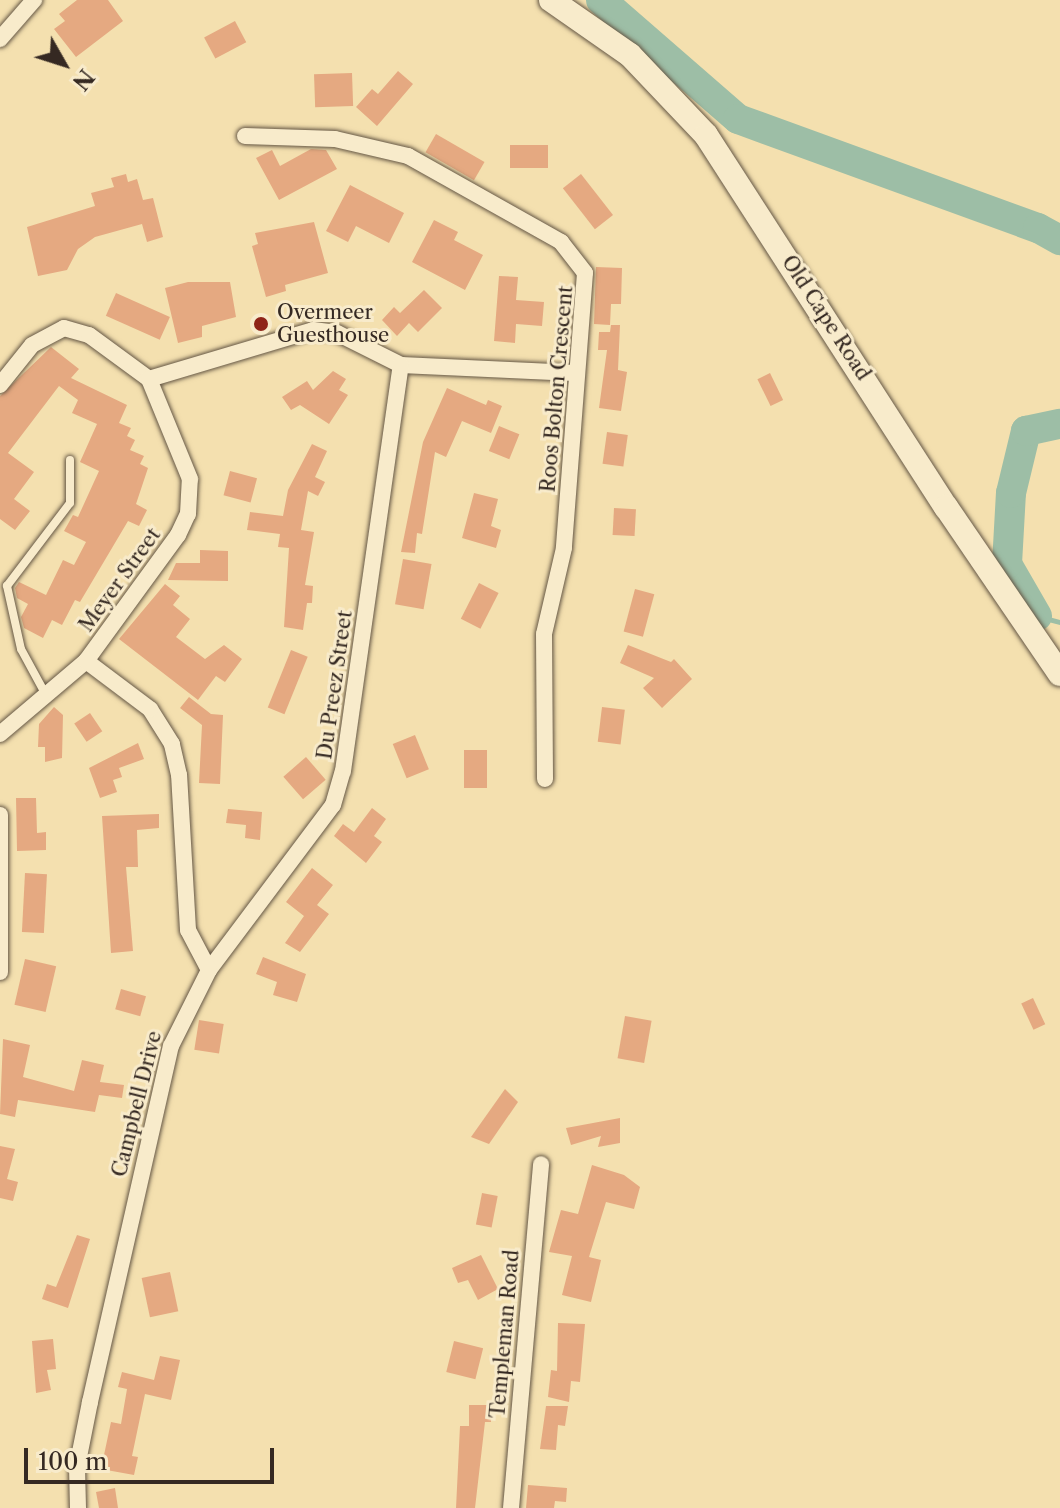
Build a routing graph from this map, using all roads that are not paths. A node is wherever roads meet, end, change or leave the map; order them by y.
1 (34, 0) edge
2 (551, 0) edge
3 (0, 39) edge
4 (245, 136) dead end
5 (401, 365) junction
6 (575, 373) junction
7 (149, 379) junction
8 (0, 385) edge
9 (70, 460) dead end
10 (86, 661) junction
11 (1060, 674) edge
12 (46, 695) junction
13 (0, 734) edge
14 (545, 779) dead end
15 (0, 815) edge
16 (209, 970) junction
17 (0, 972) edge
18 (541, 1164) dead end
19 (78, 1508) edge
20 (511, 1508) edge

1 - 3 street
2 - 11 street, Old Cape Road
4 - 6 street, Roos Bolton Crescent
5 - 6 street
5 - 7 street
5 - 16 street, Du Preez Street
6 - 14 street, Roos Bolton Crescent
7 - 8 street
7 - 10 street, Meyer Street
9 - 12 lane
10 - 12 street, Meyer Street
10 - 16 street
12 - 13 street, Meyer Street
15 - 17 street
16 - 19 street, Campbell Drive
18 - 20 street, Templeman Road

